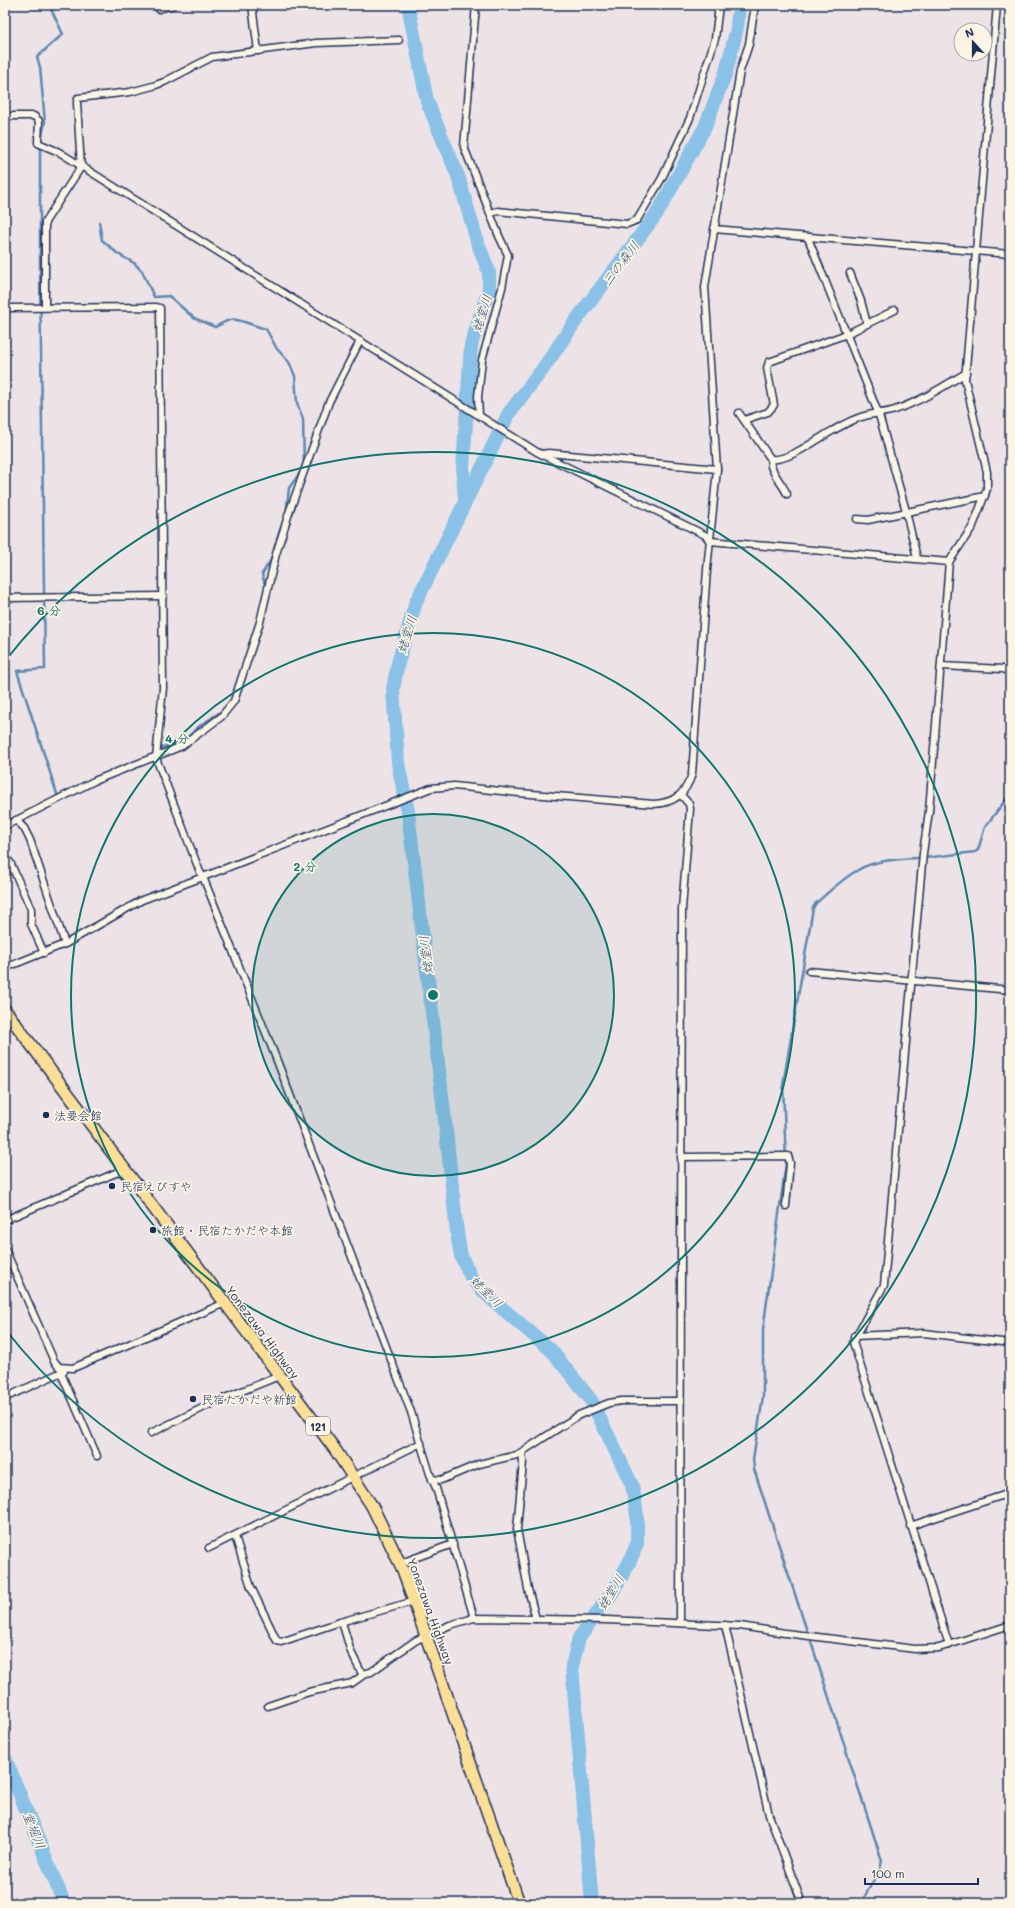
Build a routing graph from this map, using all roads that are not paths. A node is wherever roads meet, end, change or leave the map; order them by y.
1 (156, 5) edge
2 (173, 5) edge
3 (252, 5) edge
4 (476, 5) edge
5 (718, 5) edge
6 (755, 5) edge
7 (997, 5) edge
8 (399, 40) dead end
9 (258, 51) junction
10 (5, 116) edge
11 (81, 167) junction
12 (490, 213) junction
13 (714, 230) junction
14 (808, 238) junction
15 (976, 251) junction
16 (1010, 254) edge
17 (850, 273) dead end
18 (45, 307) junction
19 (5, 308) edge
20 (895, 310) dead end
21 (867, 324) junction
22 (847, 334) junction
23 (360, 341) junction
24 (966, 372) junction
25 (739, 413) dead end
26 (477, 414) junction
27 (879, 414) junction
28 (744, 420) junction
29 (541, 454) junction
30 (772, 459) junction
31 (717, 470) junction
32 (787, 494) dead end
33 (985, 496) junction
34 (906, 511) junction
35 (857, 519) dead end
36 (710, 541) junction
37 (917, 558) junction
38 (949, 562) junction
39 (163, 596) junction
40 (5, 598) edge
41 (941, 666) junction
42 (1010, 671) edge
43 (156, 758) junction
44 (681, 795) junction
45 (16, 820) junction
46 (5, 826) edge
47 (10, 862) dead end
48 (204, 877) junction
49 (66, 944) junction
50 (44, 953) junction
51 (5, 968) edge
52 (809, 971) dead end
53 (911, 981) junction
54 (1010, 990) edge
55 (5, 1010) edge
56 (681, 1157) junction
57 (125, 1169) junction
58 (786, 1206) dead end
59 (5, 1220) edge
60 (5, 1250) edge
61 (225, 1303) junction
62 (854, 1336) junction
63 (1010, 1343) edge
64 (63, 1371) junction
65 (279, 1376) junction
66 (9, 1396) dead end
67 (680, 1401) junction
68 (151, 1433) dead end
69 (421, 1443) junction
70 (522, 1452) junction
71 (97, 1456) dead end
72 (353, 1476) junction
73 (432, 1479) junction
74 (1010, 1493) edge
75 (910, 1526) junction
76 (235, 1536) junction
77 (453, 1544) junction
78 (209, 1548) dead end
79 (401, 1563) junction
80 (415, 1601) junction
81 (474, 1618) junction
82 (536, 1619) junction
83 (342, 1622) junction
84 (680, 1623) junction
85 (725, 1625) junction
86 (1010, 1625) edge
87 (427, 1635) junction
88 (949, 1645) junction
89 (362, 1674) junction
90 (268, 1706) dead end
91 (519, 1903) edge
92 (802, 1903) edge

1 - 2 street
3 - 9 street
4 - 12 street
5 - 12 street
6 - 13 street
7 - 15 street
8 - 9 street
9 - 11 street
10 - 11 street
11 - 18 street
11 - 23 street
12 - 26 street
13 - 14 street
13 - 31 street
14 - 15 street
14 - 22 street
15 - 16 street
15 - 24 street
17 - 21 street
18 - 19 street
18 - 39 street
20 - 21 street
21 - 22 street
22 - 27 street
22 - 28 street
23 - 26 street
23 - 43 street
24 - 27 street
24 - 33 street
25 - 28 street
26 - 29 street
27 - 30 street
27 - 34 street
28 - 30 street
29 - 31 street
29 - 36 street
30 - 32 street
31 - 36 street
33 - 34 street
33 - 38 street
34 - 35 street
34 - 37 street
36 - 37 street
36 - 44 street
37 - 38 street
38 - 41 street
39 - 40 street
39 - 43 street
41 - 42 street
41 - 53 street
43 - 45 street
43 - 48 street
44 - 48 street
44 - 56 street
45 - 46 street
45 - 49 street
47 - 50 street
48 - 49 street
48 - 69 street
49 - 50 street
50 - 51 street
52 - 53 street
53 - 54 street
53 - 62 street
55 - 57 highway, Yonezawa Highway / 121
56 - 58 street
56 - 67 street
57 - 59 street
57 - 61 highway, Yonezawa Highway / 121
60 - 64 street
61 - 64 street
61 - 65 highway, Yonezawa Highway / 121
62 - 63 street
62 - 75 street
64 - 66 street
64 - 71 street
65 - 68 street
65 - 72 highway, Yonezawa Highway / 121
67 - 70 street
67 - 84 street
69 - 72 street
69 - 73 street
70 - 73 street
70 - 82 street
72 - 76 street
72 - 79 highway, Yonezawa Highway / 121
73 - 77 street
74 - 75 street
75 - 88 street
76 - 78 street
76 - 83 street
77 - 79 street
77 - 81 street
79 - 80 highway, Yonezawa Highway / 121
80 - 83 street
80 - 87 highway, Yonezawa Highway / 121
81 - 82 street
81 - 87 street
82 - 84 street
83 - 89 street
84 - 85 street
85 - 88 street
85 - 92 street
86 - 88 street
87 - 89 street
87 - 91 highway, Yonezawa Highway / 121
89 - 90 street

